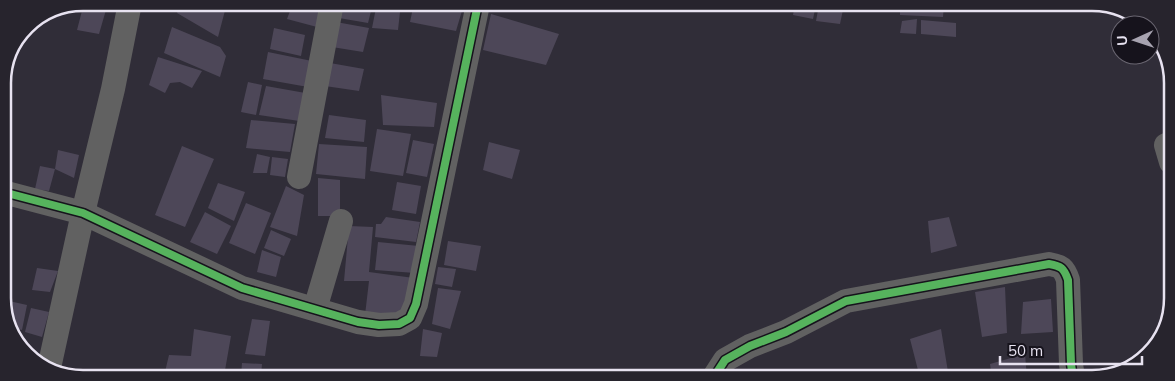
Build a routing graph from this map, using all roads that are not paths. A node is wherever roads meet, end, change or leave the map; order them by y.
1 (128, 11) edge
2 (330, 11) edge
3 (476, 11) edge
4 (299, 177) dead end
5 (11, 194) edge
6 (83, 213) junction
7 (341, 220) dead end
8 (315, 309) junction
9 (50, 362) edge
10 (719, 370) edge
11 (1071, 370) edge

1 - 6 street
2 - 4 street
3 - 8 street
5 - 6 street
6 - 8 street
6 - 9 street
7 - 8 street
10 - 11 street

